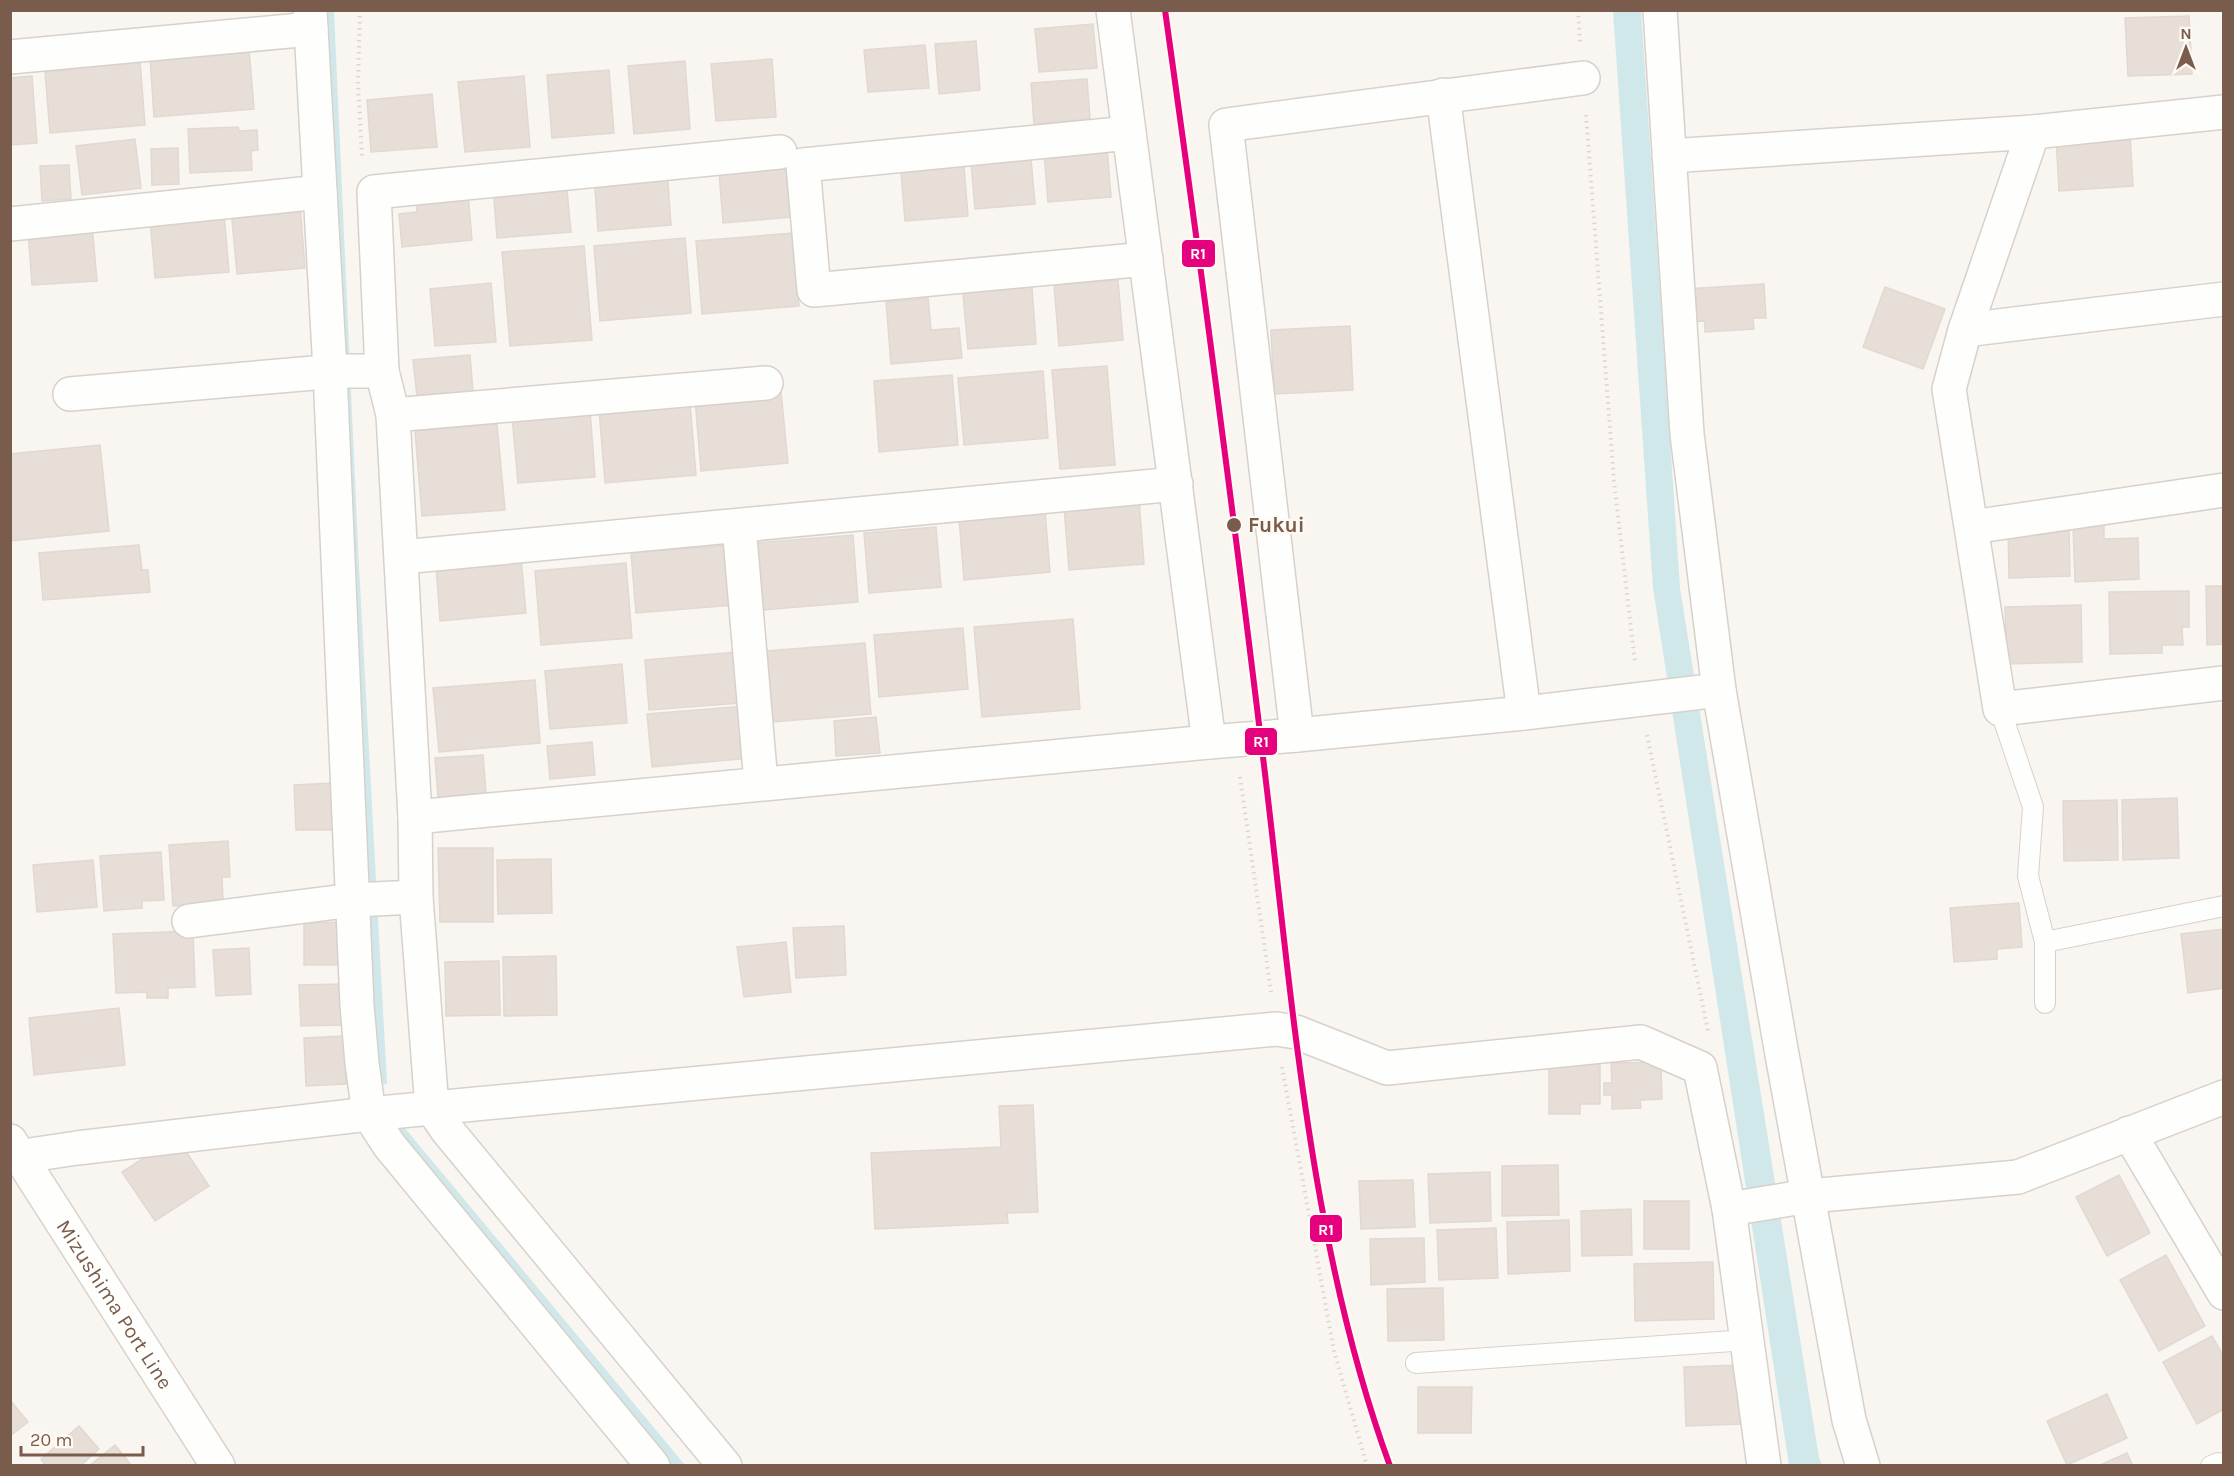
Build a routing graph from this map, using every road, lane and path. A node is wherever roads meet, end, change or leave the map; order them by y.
1 (360, 10) edge
2 (1113, 10) edge
3 (1578, 10) edge
4 (1660, 10) edge
5 (311, 20) edge
6 (10, 57) edge
7 (1583, 78) junction
8 (1443, 95) junction
9 (2223, 112) edge
10 (2033, 132) junction
11 (1129, 133) junction
12 (780, 152) dead end
13 (1669, 156) junction
14 (320, 192) junction
15 (375, 192) junction
16 (10, 224) edge
17 (1146, 259) junction
18 (2223, 299) edge
19 (1965, 330) junction
20 (353, 371) junction
21 (766, 383) dead end
22 (70, 394) dead end
23 (393, 415) junction
24 (1176, 484) junction
25 (2223, 490) edge
26 (739, 526) junction
27 (1972, 526) junction
28 (402, 557) junction
29 (2223, 683) edge
30 (1714, 691) junction
31 (1647, 700) junction
32 (2000, 709) junction
33 (1524, 713) junction
34 (1297, 735) junction
35 (1222, 741) junction
36 (761, 783) junction
37 (415, 817) junction
38 (379, 899) junction
39 (2223, 906) edge
40 (189, 921) dead end
41 (2045, 942) junction
42 (2045, 1003) dead end
43 (1276, 1029) junction
44 (1700, 1068) junction
45 (2223, 1097) edge
46 (432, 1108) junction
47 (369, 1114) junction
48 (2129, 1133) junction
49 (14, 1152) edge
50 (1802, 1197) junction
51 (1736, 1208) junction
52 (2223, 1293) edge
53 (1747, 1340) junction
54 (1416, 1363) dead end
55 (218, 1466) edge
56 (653, 1466) edge
57 (725, 1466) edge
58 (1367, 1466) edge
59 (1764, 1466) edge
60 (1863, 1466) edge

1 - 15 path
2 - 11 street
3 - 7 path
4 - 13 street
5 - 6 street
5 - 14 street
7 - 8 street
7 - 31 path
8 - 33 street
8 - 34 street
9 - 10 street
10 - 13 street
10 - 19 street
11 - 17 street
11 - 17 street
12 - 15 street
13 - 30 street
14 - 16 street
14 - 20 street
15 - 20 street
17 - 24 street
18 - 19 street
19 - 27 street
20 - 22 street
20 - 23 street
20 - 38 street
21 - 23 street
23 - 28 street
24 - 26 street
24 - 35 street
25 - 27 street
26 - 28 street
26 - 36 street
27 - 32 street
28 - 37 street
29 - 32 street
30 - 31 street
30 - 50 street
31 - 33 street
31 - 44 path
32 - 41 lane
33 - 34 street
34 - 35 street
35 - 36 street
35 - 43 path
36 - 37 street
37 - 38 street
38 - 40 street
38 - 46 street
38 - 47 street
39 - 41 lane
41 - 42 lane
43 - 44 street
43 - 46 street
43 - 58 path
44 - 51 street
45 - 48 street
46 - 47 street
46 - 57 street
47 - 49 street
47 - 56 street
48 - 50 street
48 - 52 street
49 - 55 street, Mizushima Port Line
50 - 51 street
50 - 60 street
51 - 53 street
53 - 54 lane
53 - 59 street

